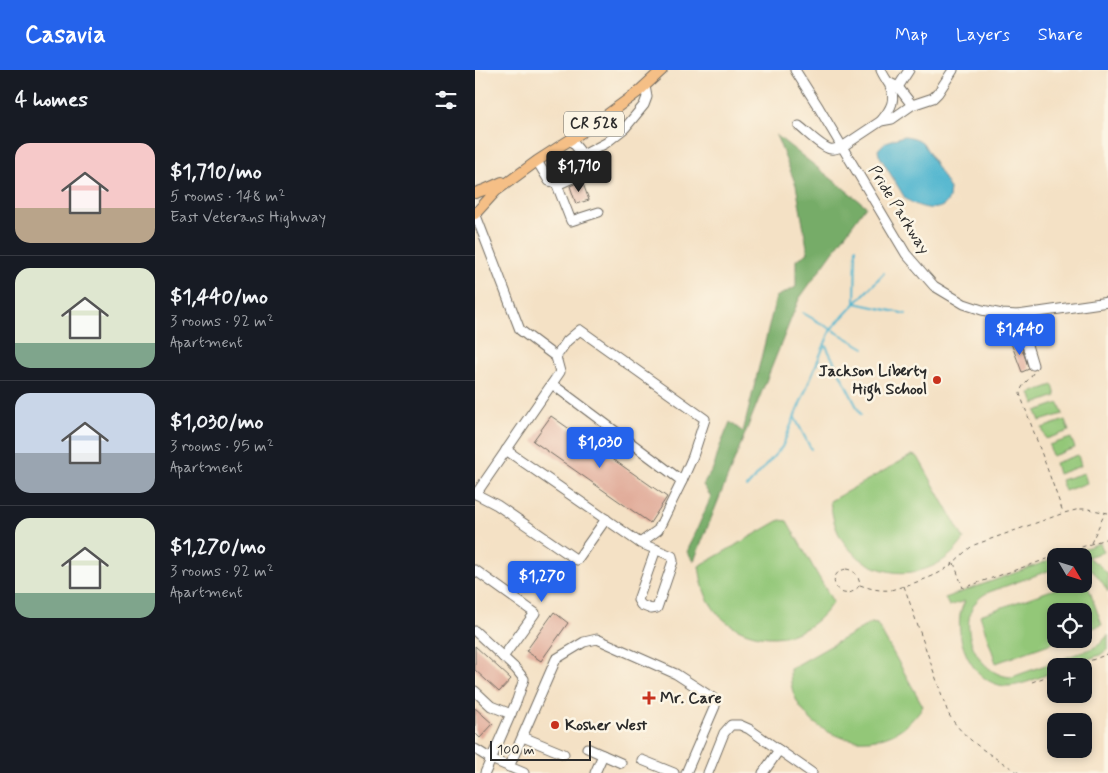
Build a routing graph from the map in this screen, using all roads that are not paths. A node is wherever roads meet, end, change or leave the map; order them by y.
1 (795, 70) edge
2 (881, 70) edge
3 (909, 70) edge
4 (953, 70) edge
5 (657, 72) edge
6 (888, 82) junction
7 (645, 86) junction
8 (898, 87) junction
9 (912, 105) junction
10 (881, 121) junction
11 (799, 126) dead end
12 (571, 140) junction
13 (842, 147) junction
14 (550, 153) junction
15 (583, 155) junction
16 (537, 161) junction
17 (554, 165) junction
18 (521, 172) junction
19 (556, 184) junction
20 (475, 193) edge
21 (599, 212) dead end
22 (475, 213) edge
23 (1108, 302) edge
24 (1017, 314) junction
25 (556, 357) junction
26 (1033, 365) road end
27 (552, 384) junction
28 (506, 450) junction
29 (682, 481) junction
30 (476, 493) edge
31 (606, 519) junction
32 (641, 543) junction
33 (656, 550) junction
34 (475, 570) edge
35 (475, 631) edge
36 (503, 657) junction
37 (475, 691) edge
38 (511, 714) junction
39 (523, 737) junction
40 (587, 748) dead end
41 (475, 749) edge
42 (779, 750) junction
43 (564, 754) dead end
44 (603, 755) junction
45 (491, 759) junction
46 (642, 760) dead end
47 (621, 763) dead end
48 (509, 767) junction
49 (485, 773) edge
50 (524, 773) edge
51 (595, 773) edge
52 (674, 773) edge
53 (686, 773) edge
54 (708, 773) edge
55 (763, 773) edge
56 (812, 773) edge

1 - 13 street, Pride Parkway
2 - 6 street
3 - 8 street
4 - 9 street
5 - 7 main road, CR 528
6 - 8 street
6 - 10 street
7 - 12 main road, CR 528
7 - 15 street
8 - 9 street
9 - 10 street
10 - 13 street
11 - 13 street
12 - 14 main road, CR 528
12 - 15 street
13 - 24 street, Pride Parkway
14 - 16 main road, CR 528
14 - 17 street
15 - 17 street
15 - 19 street
16 - 18 main road, CR 528
16 - 19 street
17 - 19 street
18 - 20 main road
18 - 22 main road, CR 528
19 - 21 street
22 - 25 street
23 - 24 street, Pride Parkway
24 - 26 street
25 - 27 street
25 - 29 street
27 - 28 street
27 - 29 street
28 - 30 street
28 - 31 street
29 - 32 street
30 - 31 street
31 - 32 street
32 - 33 street
33 - 33 street
34 - 36 street
35 - 36 street
36 - 38 street
37 - 38 street
38 - 45 street
39 - 43 street
39 - 48 street
39 - 53 street
40 - 44 street
41 - 45 street
42 - 54 street
42 - 55 street
42 - 56 street
44 - 47 street
44 - 51 street
45 - 48 street
45 - 49 street
46 - 52 street
48 - 50 street

